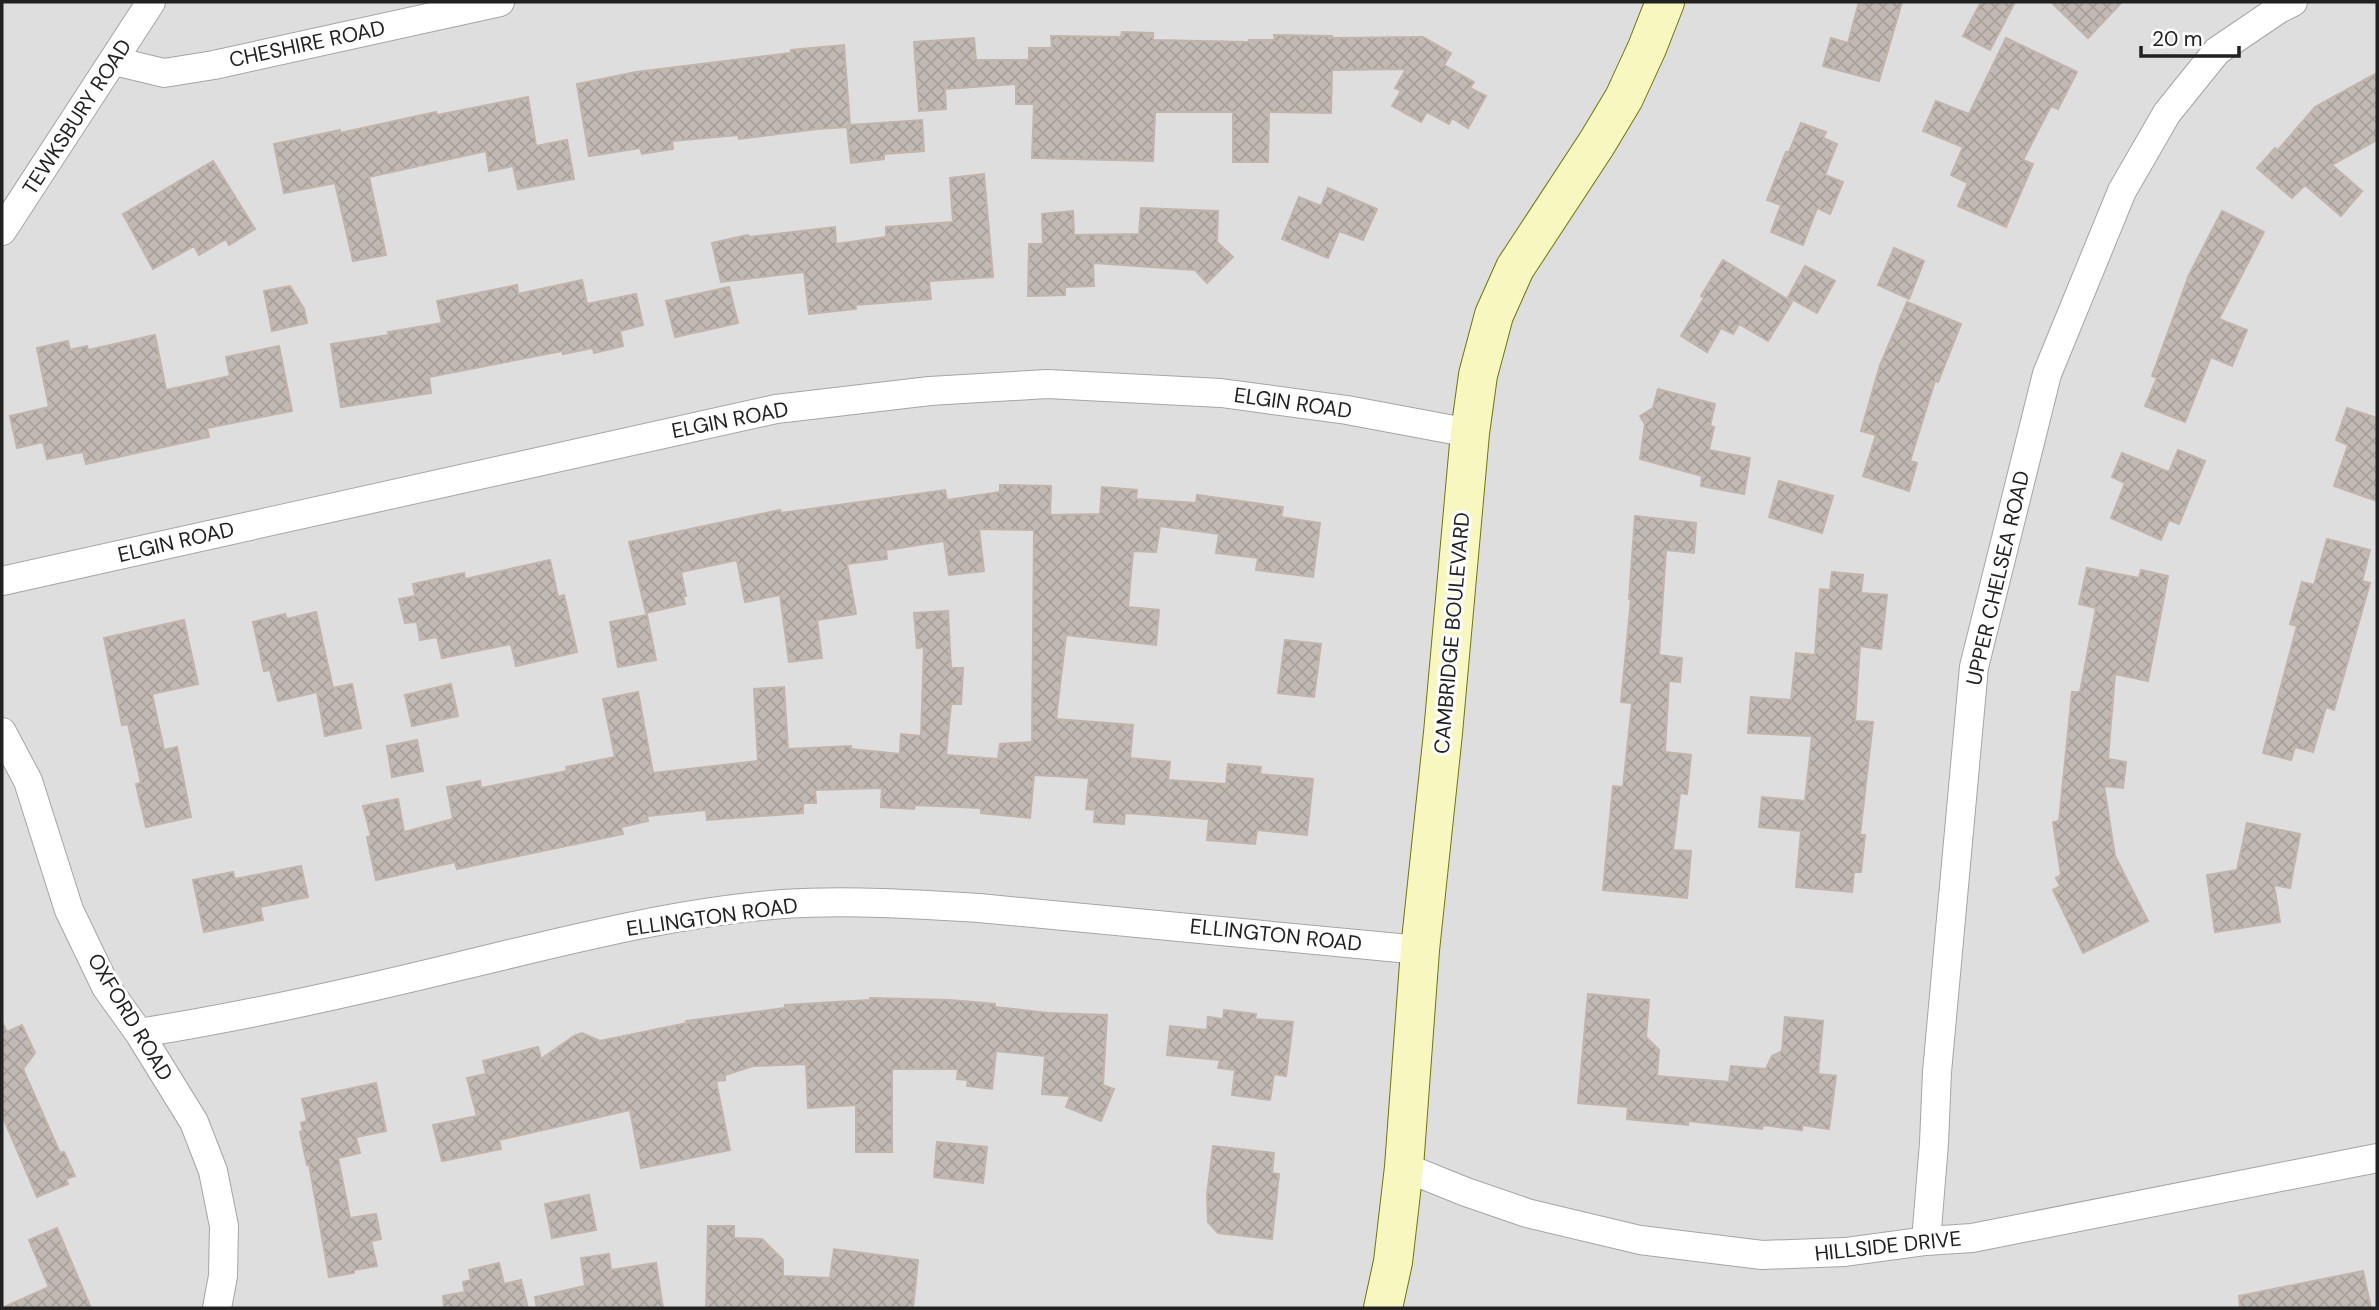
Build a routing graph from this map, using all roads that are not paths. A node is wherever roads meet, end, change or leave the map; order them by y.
1 (151, 2) edge
2 (500, 2) edge
3 (1665, 2) edge
4 (2293, 2) edge
5 (114, 61) junction
6 (2, 231) edge
7 (1470, 433) junction
8 (2, 581) edge
9 (2, 732) edge
10 (1420, 950) junction
11 (139, 1033) junction
12 (2377, 1158) edge
13 (1404, 1167) junction
14 (1926, 1241) junction
15 (217, 1308) edge
16 (1383, 1308) edge

1 - 5 street, TEWKSBURY ROAD
2 - 5 street, CHESHIRE ROAD
3 - 7 street, CAMBRIDGE BOULEVARD
4 - 14 street, UPPER CHELSEA ROAD
5 - 6 street, TEWKSBURY ROAD
7 - 8 street, ELGIN ROAD
7 - 10 street, CAMBRIDGE BOULEVARD
9 - 11 street, OXFORD ROAD
10 - 11 street, ELLINGTON ROAD
10 - 13 street, CAMBRIDGE BOULEVARD
11 - 15 street, OXFORD ROAD
12 - 14 street, HILLSIDE DRIVE
13 - 14 street, HILLSIDE DRIVE
13 - 16 street, CAMBRIDGE BOULEVARD

